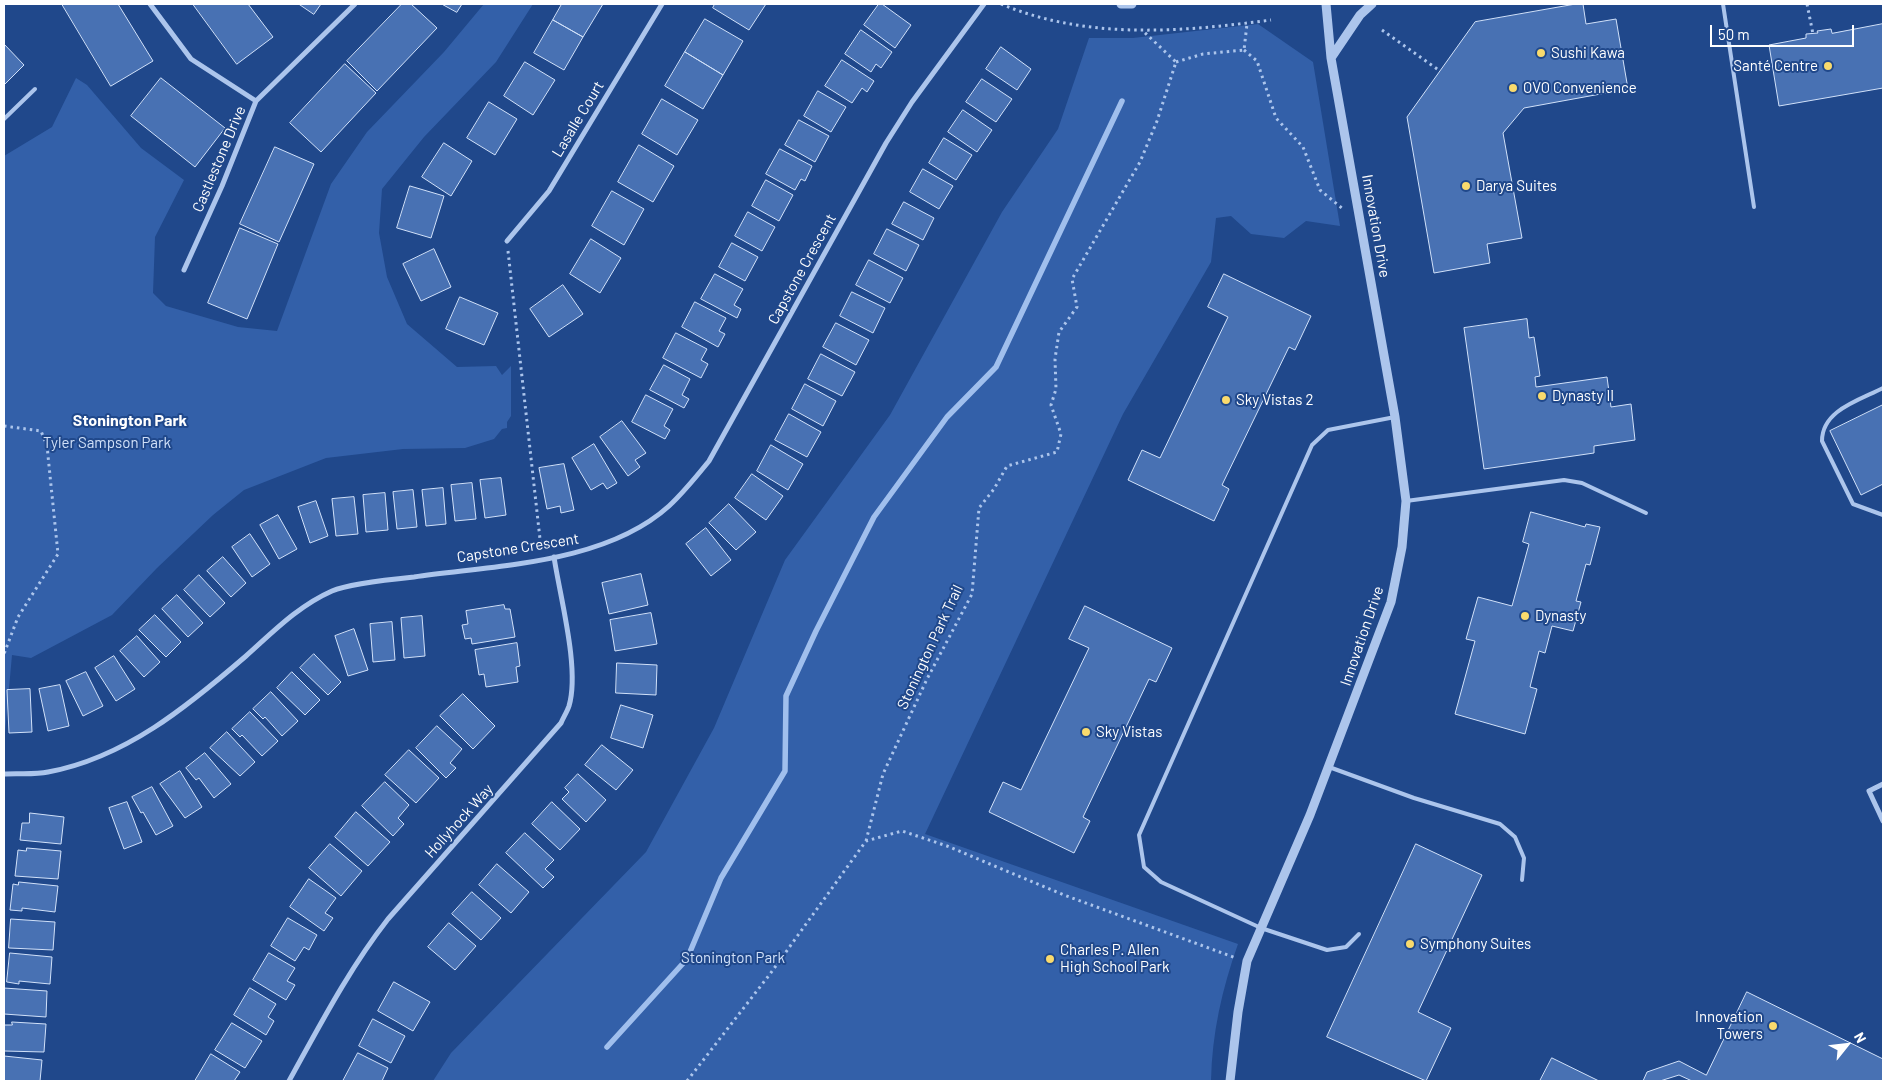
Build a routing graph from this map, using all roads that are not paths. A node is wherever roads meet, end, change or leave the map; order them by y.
1 (150, 4) edge
2 (354, 4) edge
3 (662, 4) edge
4 (984, 4) edge
5 (1121, 4) edge
6 (1132, 4) edge
7 (1326, 4) edge
8 (1372, 4) edge
9 (1723, 4) edge
10 (1331, 58) junction
11 (34, 89) dead end
12 (256, 101) junction
13 (4, 119) edge
14 (1754, 207) dead end
15 (507, 241) road end
16 (184, 270) dead end
17 (1883, 388) edge
18 (1396, 417) junction
19 (1406, 501) junction
20 (1646, 513) dead end
21 (1883, 515) edge
22 (554, 557) junction
23 (1329, 767) junction
24 (4, 774) edge
25 (1883, 784) edge
26 (1883, 821) edge
27 (1522, 880) dead end
28 (1261, 928) junction
29 (1360, 934) dead end
30 (289, 1081) edge
31 (1230, 1081) edge

1 - 12 street
2 - 12 street, Castlestone Drive
3 - 15 street, Lasalle Court
4 - 22 street, Capstone Crescent
5 - 6 street
7 - 10 street, Innovation Drive
8 - 10 street
9 - 14 lane
10 - 18 street, Innovation Drive
11 - 13 lane
12 - 16 street, Castlestone Drive
17 - 21 lane
18 - 19 street, Innovation Drive
18 - 28 lane
19 - 20 lane
19 - 23 street, Innovation Drive
22 - 24 street, Capstone Crescent
22 - 30 street, Hollyhock Way
23 - 27 lane
23 - 28 street, Innovation Drive
25 - 26 street
28 - 29 lane
28 - 31 street, Innovation Drive

